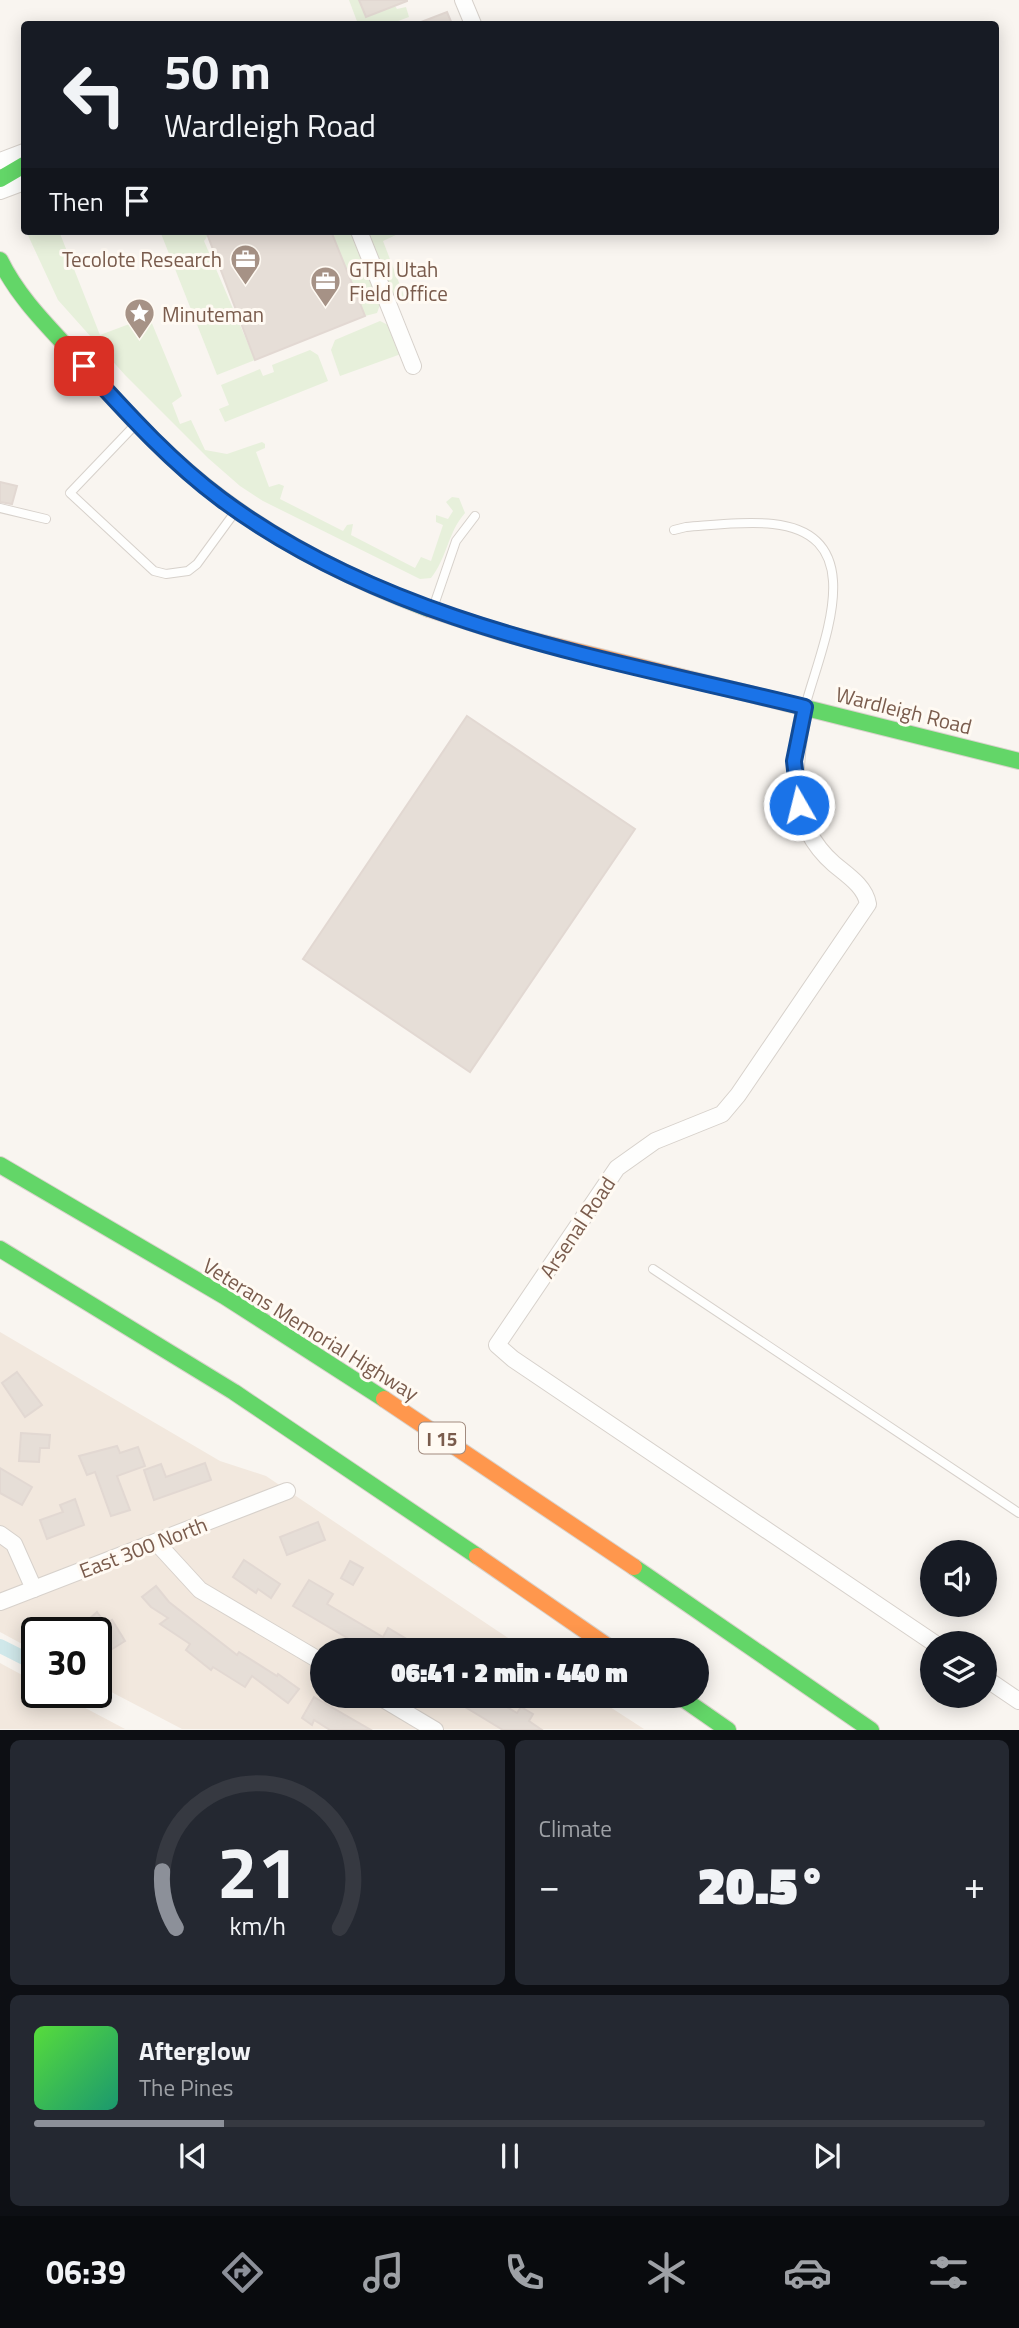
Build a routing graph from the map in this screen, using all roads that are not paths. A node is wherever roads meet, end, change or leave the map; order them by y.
1 (463, 0) edge
2 (472, 21) edge
3 (21, 153) edge
4 (0, 161) edge
5 (21, 167) edge
6 (0, 178) edge
7 (21, 183) edge
8 (0, 191) edge
9 (361, 235) edge
10 (0, 260) edge
11 (0, 290) edge
12 (34, 312) junction
13 (413, 366) dead end
14 (137, 423) junction
15 (0, 508) edge
16 (237, 510) junction
17 (475, 516) dead end
18 (46, 519) dead end
19 (674, 530) dead end
20 (432, 611) junction
21 (805, 707) junction
22 (1019, 761) edge
23 (0, 1165) edge
24 (0, 1249) edge
25 (653, 1269) dead end
26 (287, 1492) dead end
27 (1019, 1513) edge
28 (0, 1534) edge
29 (156, 1542) junction
30 (34, 1589) junction
31 (0, 1602) edge
32 (920, 1634) edge
33 (596, 1638) edge
34 (310, 1655) edge
35 (997, 1686) edge
36 (1019, 1701) edge
37 (398, 1708) edge
38 (696, 1708) edge
39 (435, 1730) edge
40 (728, 1730) edge
41 (871, 1730) edge

1 - 2 street
3 - 4 street
5 - 6 main road
7 - 8 street
9 - 13 street
10 - 12 main road, Wardleigh Road
11 - 12 main road
12 - 14 main road, Wardleigh Road
14 - 16 main road, Wardleigh Road
14 - 16 lane
15 - 18 lane
16 - 20 main road, Wardleigh Road
17 - 20 lane
19 - 21 lane
20 - 21 main road, Wardleigh Road
21 - 22 main road, Wardleigh Road
21 - 32 street, Arsenal Road
23 - 41 main road, Veterans Memorial Highway / I 15
24 - 33 main road
25 - 27 lane
26 - 29 street, East 300 North
28 - 30 street
29 - 30 street, East 300 North
29 - 34 street
30 - 31 street, East 300 North
35 - 36 street
37 - 39 street
38 - 40 main road

